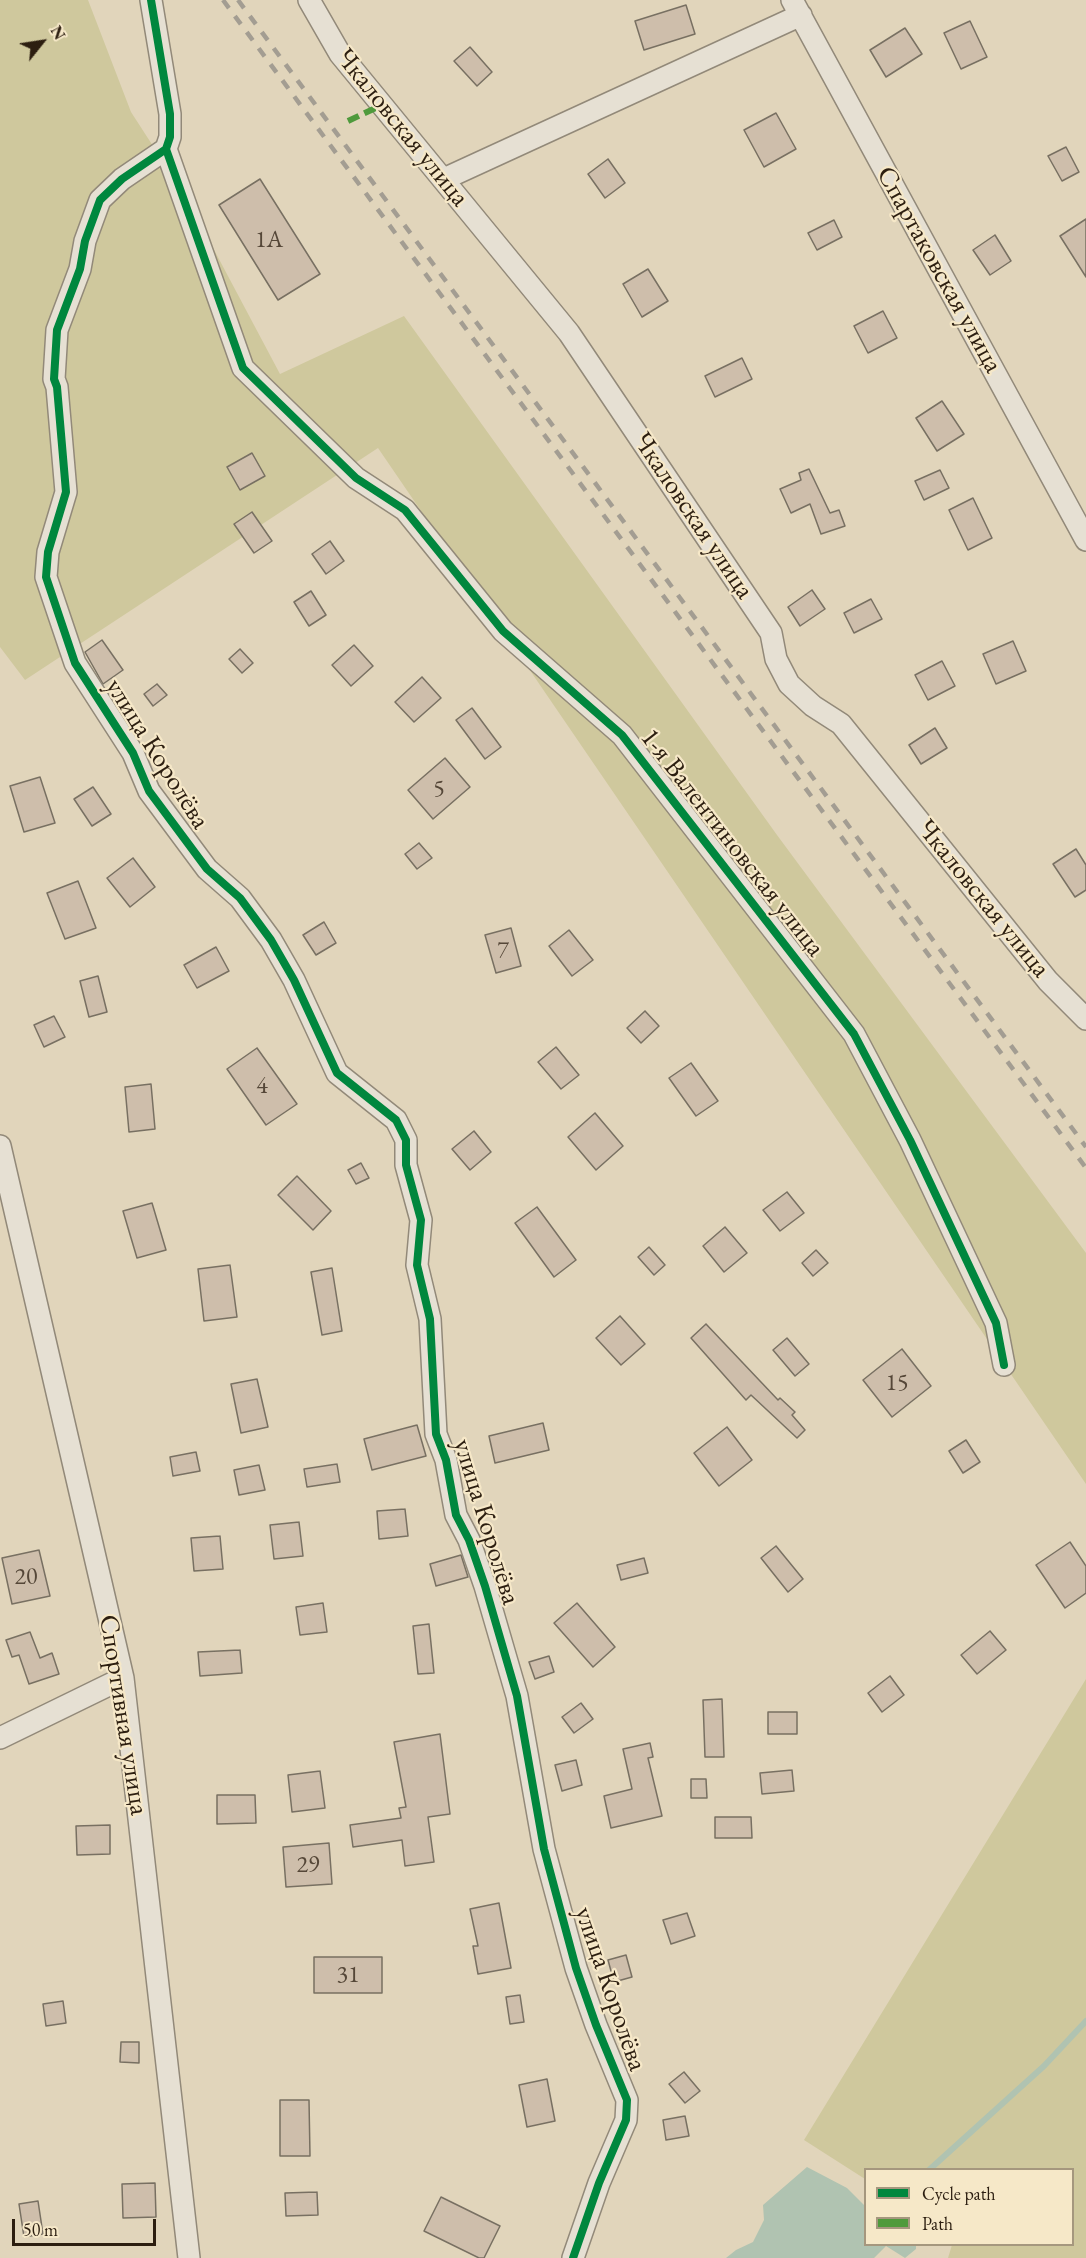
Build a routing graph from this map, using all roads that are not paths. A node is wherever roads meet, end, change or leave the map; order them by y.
1 (151, 0) edge
2 (309, 0) edge
3 (796, 7) edge
4 (166, 149) junction
5 (444, 179) junction
6 (1086, 540) edge
7 (1086, 1019) edge
8 (0, 1146) edge
9 (1005, 1365) dead end
10 (123, 1678) junction
11 (0, 1738) edge
12 (189, 2258) edge
13 (573, 2258) edge

1 - 4 street
2 - 5 street, Чкаловская улица
3 - 5 street
3 - 6 street, Спартаковская улица
4 - 9 street, 1-я Валентиновская улица
4 - 13 street, улица Королёва
5 - 7 street, Чкаловская улица
8 - 10 street, Спортивная улица
10 - 11 street
10 - 12 street, Спортивная улица

